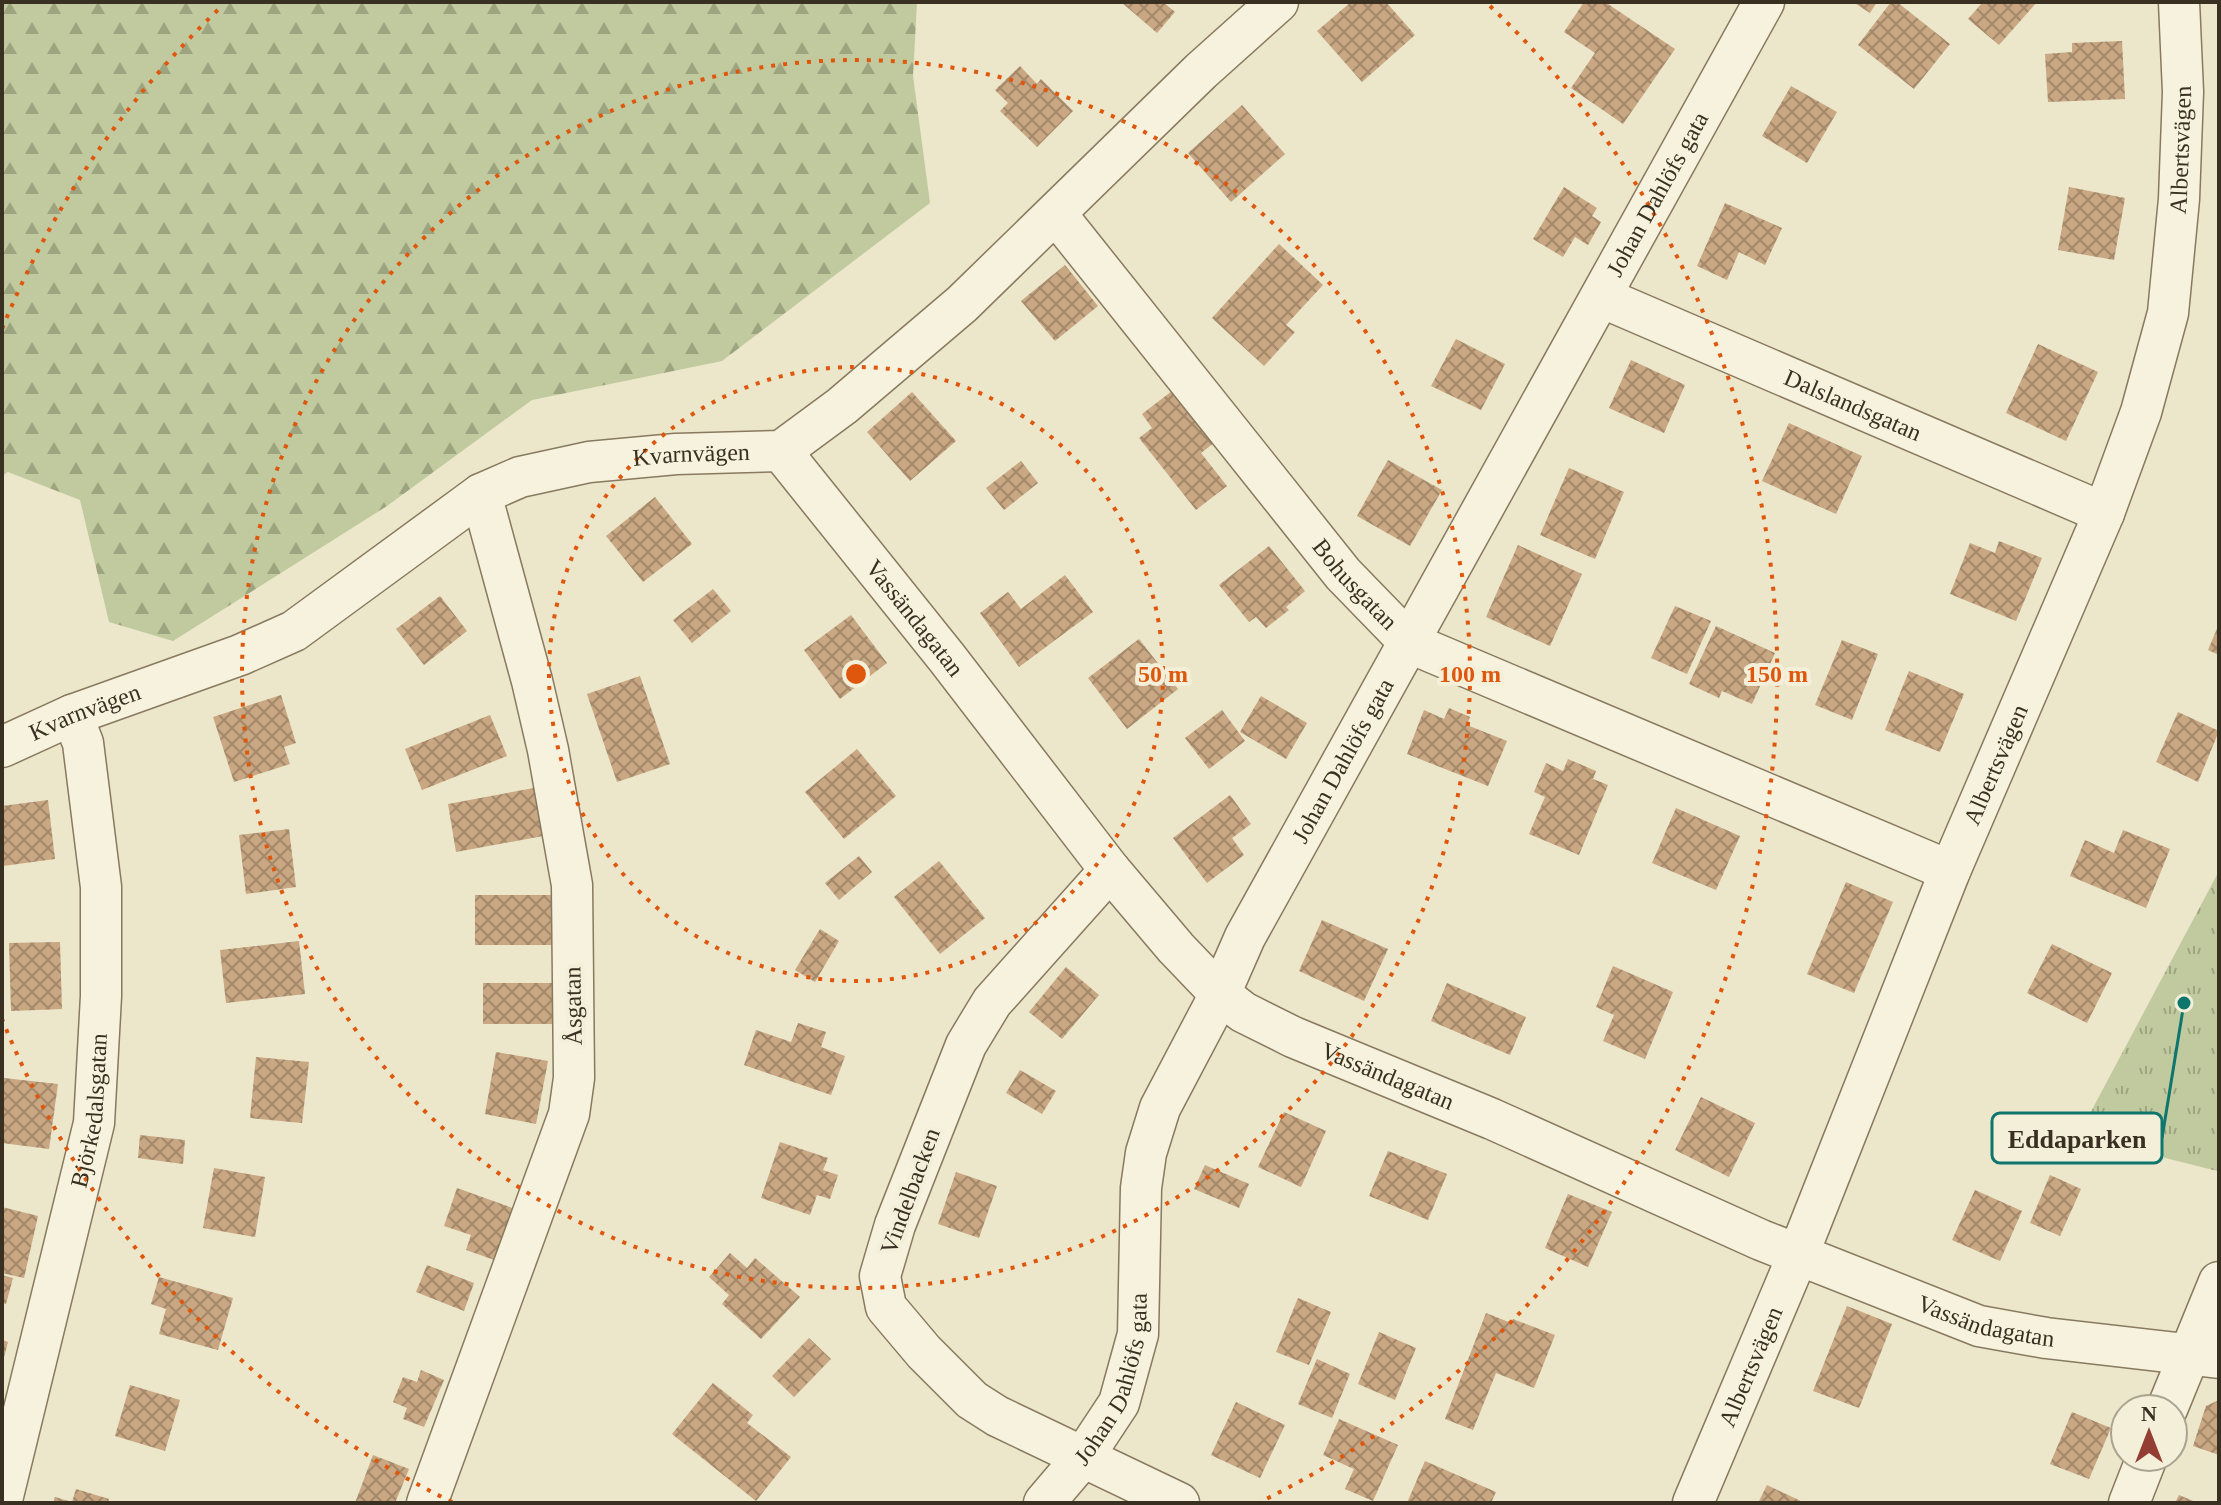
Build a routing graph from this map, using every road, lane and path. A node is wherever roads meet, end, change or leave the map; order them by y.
1 (1278, 2) edge
2 (1764, 2) edge
3 (2179, 2) edge
4 (1056, 214) junction
5 (1601, 297) junction
6 (781, 451) junction
7 (481, 494) junction
8 (2104, 513) junction
9 (1410, 643) junction
10 (72, 715) junction
11 (2, 747) edge
12 (1110, 870) junction
13 (1950, 871) junction
14 (1220, 994) junction
15 (1798, 1255) junction
16 (2219, 1282) edge
17 (2204, 1356) edge
18 (2178, 1393) edge
19 (1084, 1456) junction
20 (2141, 1473) edge
21 (2, 1500) edge
22 (427, 1503) edge
23 (1044, 1503) edge
24 (1179, 1503) edge
25 (1693, 1503) edge
26 (2129, 1503) edge

1 - 4 street, Kvarnvägen
2 - 5 street, Johan Dahlöfs gata
3 - 8 street, Albertsvägen
4 - 6 street, Kvarnvägen
4 - 9 street, Bohusgatan
5 - 8 street, Dalslandsgatan
5 - 9 street, Johan Dahlöfs gata
6 - 7 street, Kvarnvägen
6 - 12 street, Vassändagatan
7 - 10 street, Kvarnvägen
7 - 22 street, Åsgatan
8 - 13 street, Albertsvägen
9 - 13 street, Bohusgatan
9 - 14 street, Johan Dahlöfs gata
10 - 11 street, Kvarnvägen
10 - 21 street, Björkedalsgatan
12 - 14 street, Vassändagatan
12 - 19 street, Vindelbacken
13 - 15 street, Albertsvägen
14 - 15 street, Vassändagatan
14 - 19 street, Johan Dahlöfs gata
15 - 17 street, Vassändagatan
15 - 25 street, Albertsvägen
16 - 17 street
17 - 18 street
19 - 23 street, Johan Dahlöfs gata
19 - 24 street, Vindelbacken
20 - 26 street

